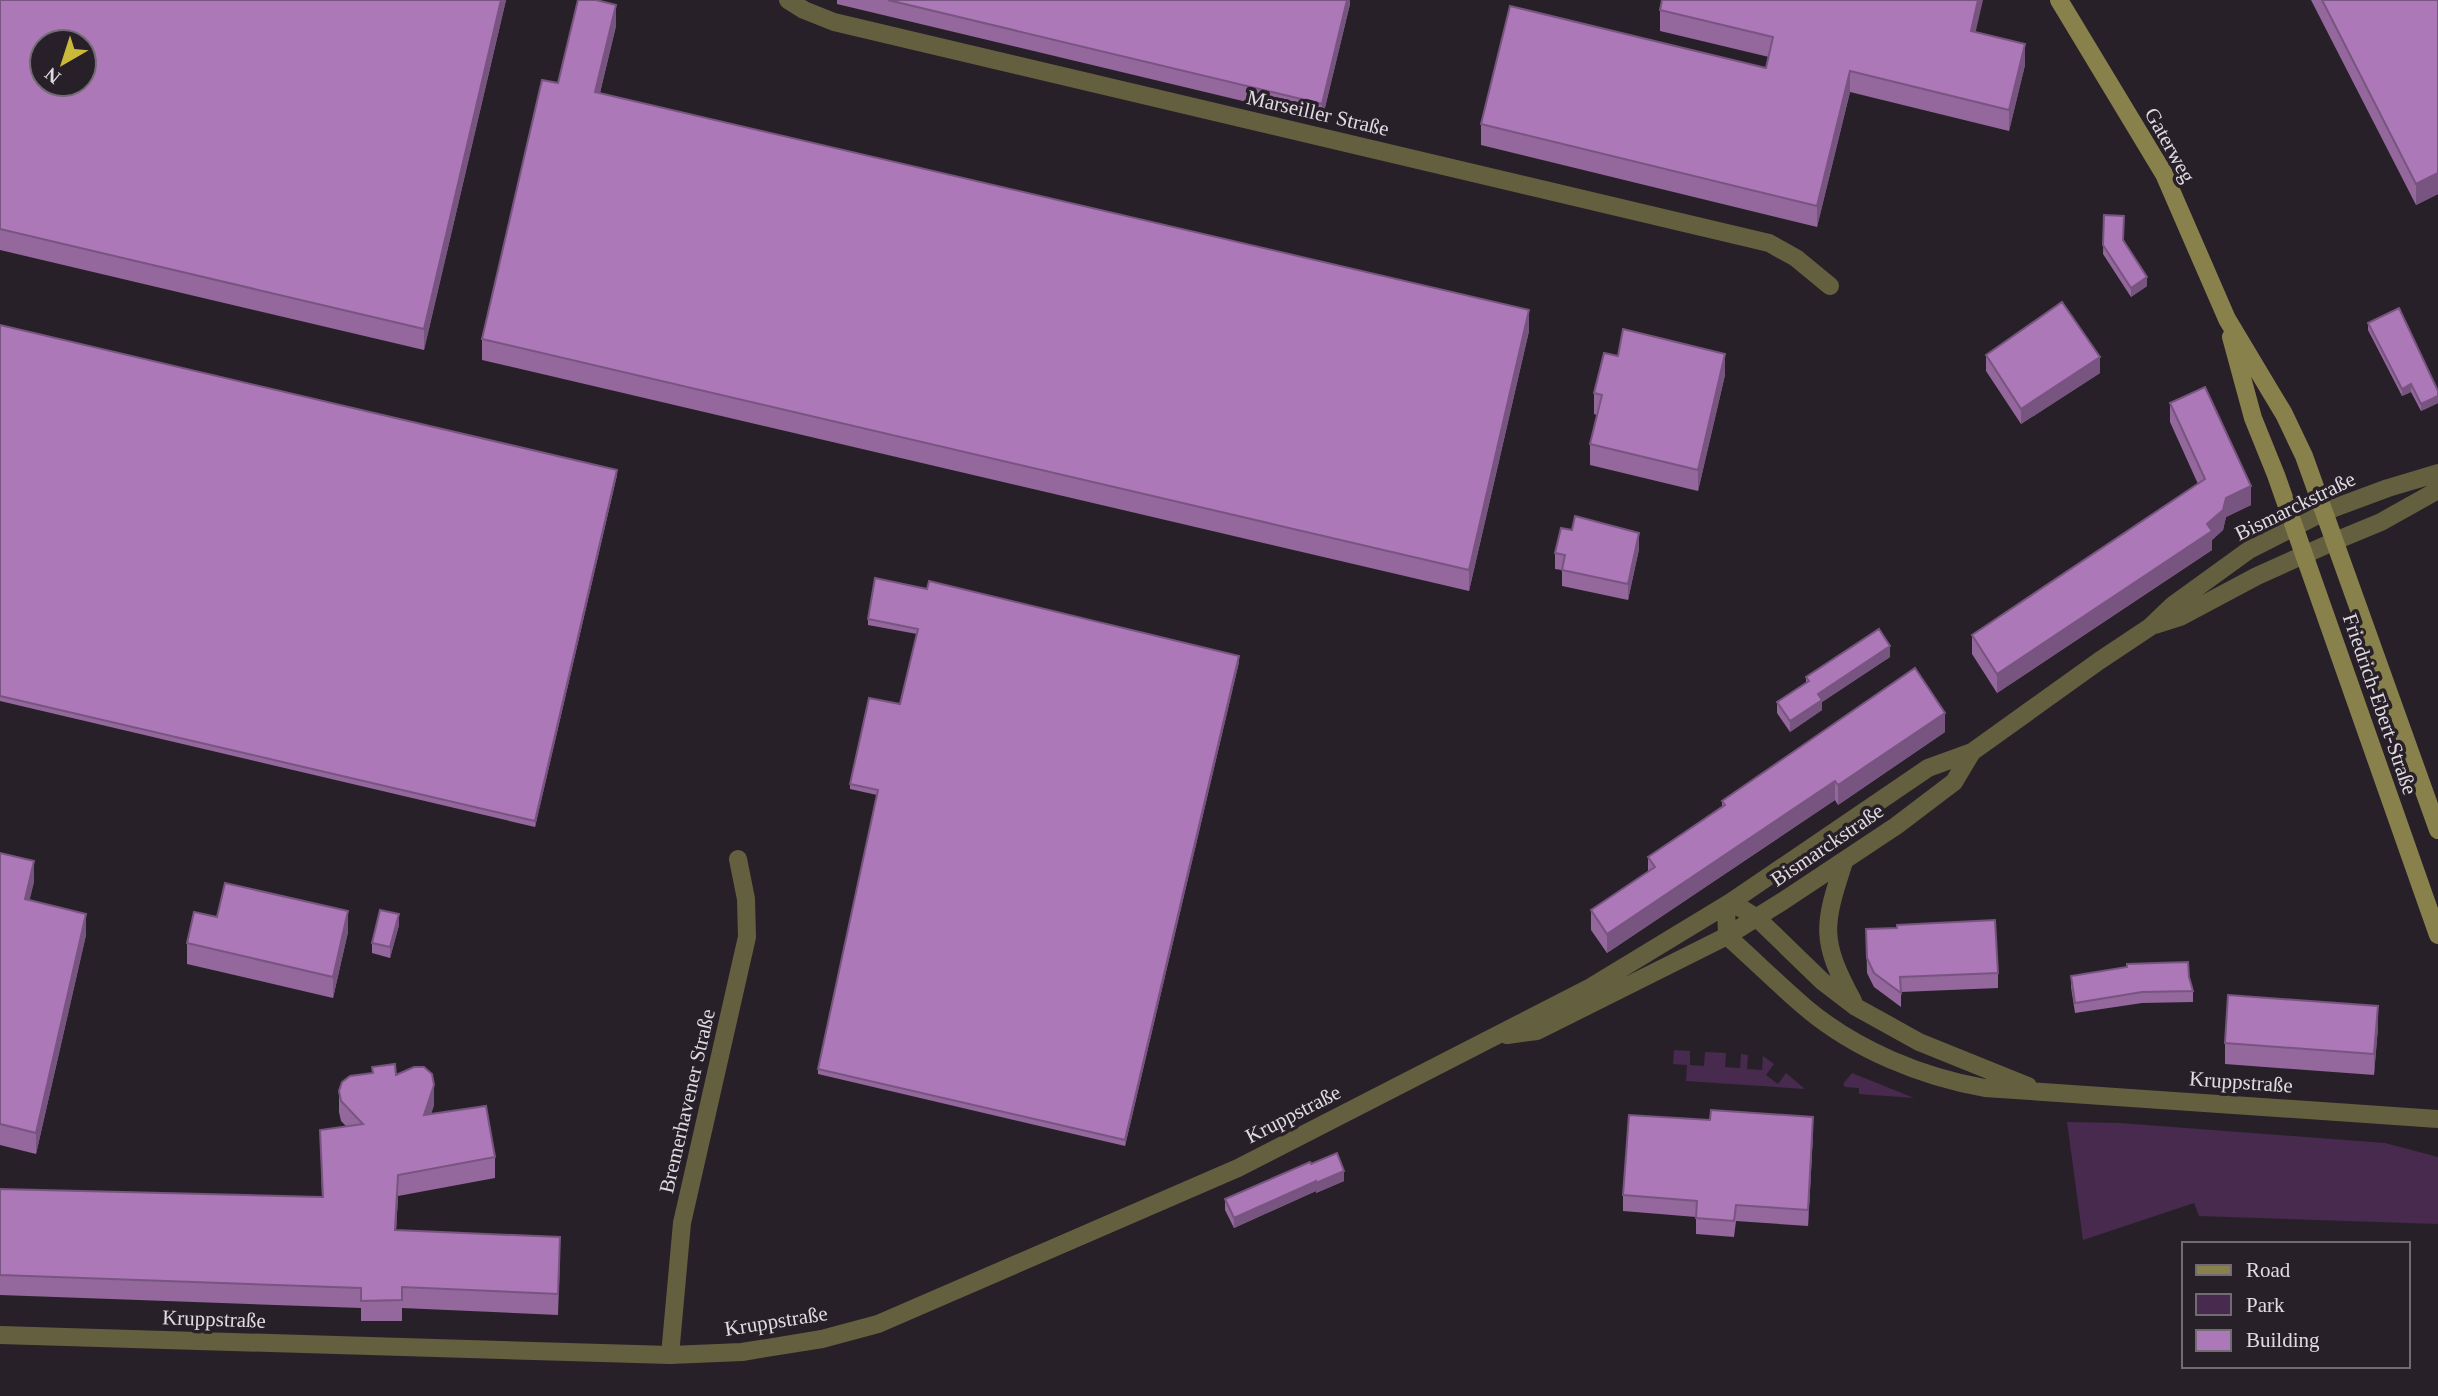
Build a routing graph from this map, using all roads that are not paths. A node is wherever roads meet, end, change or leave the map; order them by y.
1 (788, 0) edge
2 (2059, 0) edge
3 (1830, 286) dead end
4 (2227, 319) junction
5 (2438, 473) edge
6 (2438, 491) edge
7 (2326, 511) junction
8 (2294, 527) junction
9 (2335, 541) junction
10 (2304, 555) junction
11 (2150, 627) junction
12 (1972, 752) junction
13 (2438, 830) edge
14 (738, 859) dead end
15 (1844, 862) junction
16 (1728, 904) junction
17 (1757, 918) junction
18 (2438, 935) edge
19 (1727, 936) junction
20 (1856, 1007) junction
21 (1494, 1037) junction
22 (2042, 1091) junction
23 (2438, 1119) edge
24 (0, 1335) edge
25 (670, 1354) junction

1 - 3 street, Marseiller Straße
2 - 4 main road, Gaterweg
4 - 7 main road, Gaterweg
4 - 8 main road, Gaterweg
5 - 7 street, Bismarckstraße
6 - 9 street, Bismarckstraße
7 - 8 street, Bismarckstraße
7 - 9 main road, Friedrich-Ebert-Straße
8 - 10 main road, Friedrich-Ebert-Straße
8 - 11 street, Bismarckstraße
9 - 10 street, Bismarckstraße
9 - 13 main road, Friedrich-Ebert-Straße
10 - 11 street, Bismarckstraße
10 - 18 main road, Friedrich-Ebert-Straße
11 - 12 street, Bismarckstraße
12 - 15 street, Bismarckstraße
12 - 16 street, Bismarckstraße
14 - 25 street, Bremerhavener Straße
15 - 17 street, Bismarckstraße
15 - 20 street
16 - 17 street, Kruppstraße
16 - 19 street
16 - 21 street, Kruppstraße
17 - 19 street, Bismarckstraße
17 - 20 street, Kruppstraße
19 - 21 street, Kruppstraße
19 - 22 street, Kruppstraße
20 - 22 street, Kruppstraße
21 - 25 street, Kruppstraße
22 - 23 street, Kruppstraße
24 - 25 street, Kruppstraße

